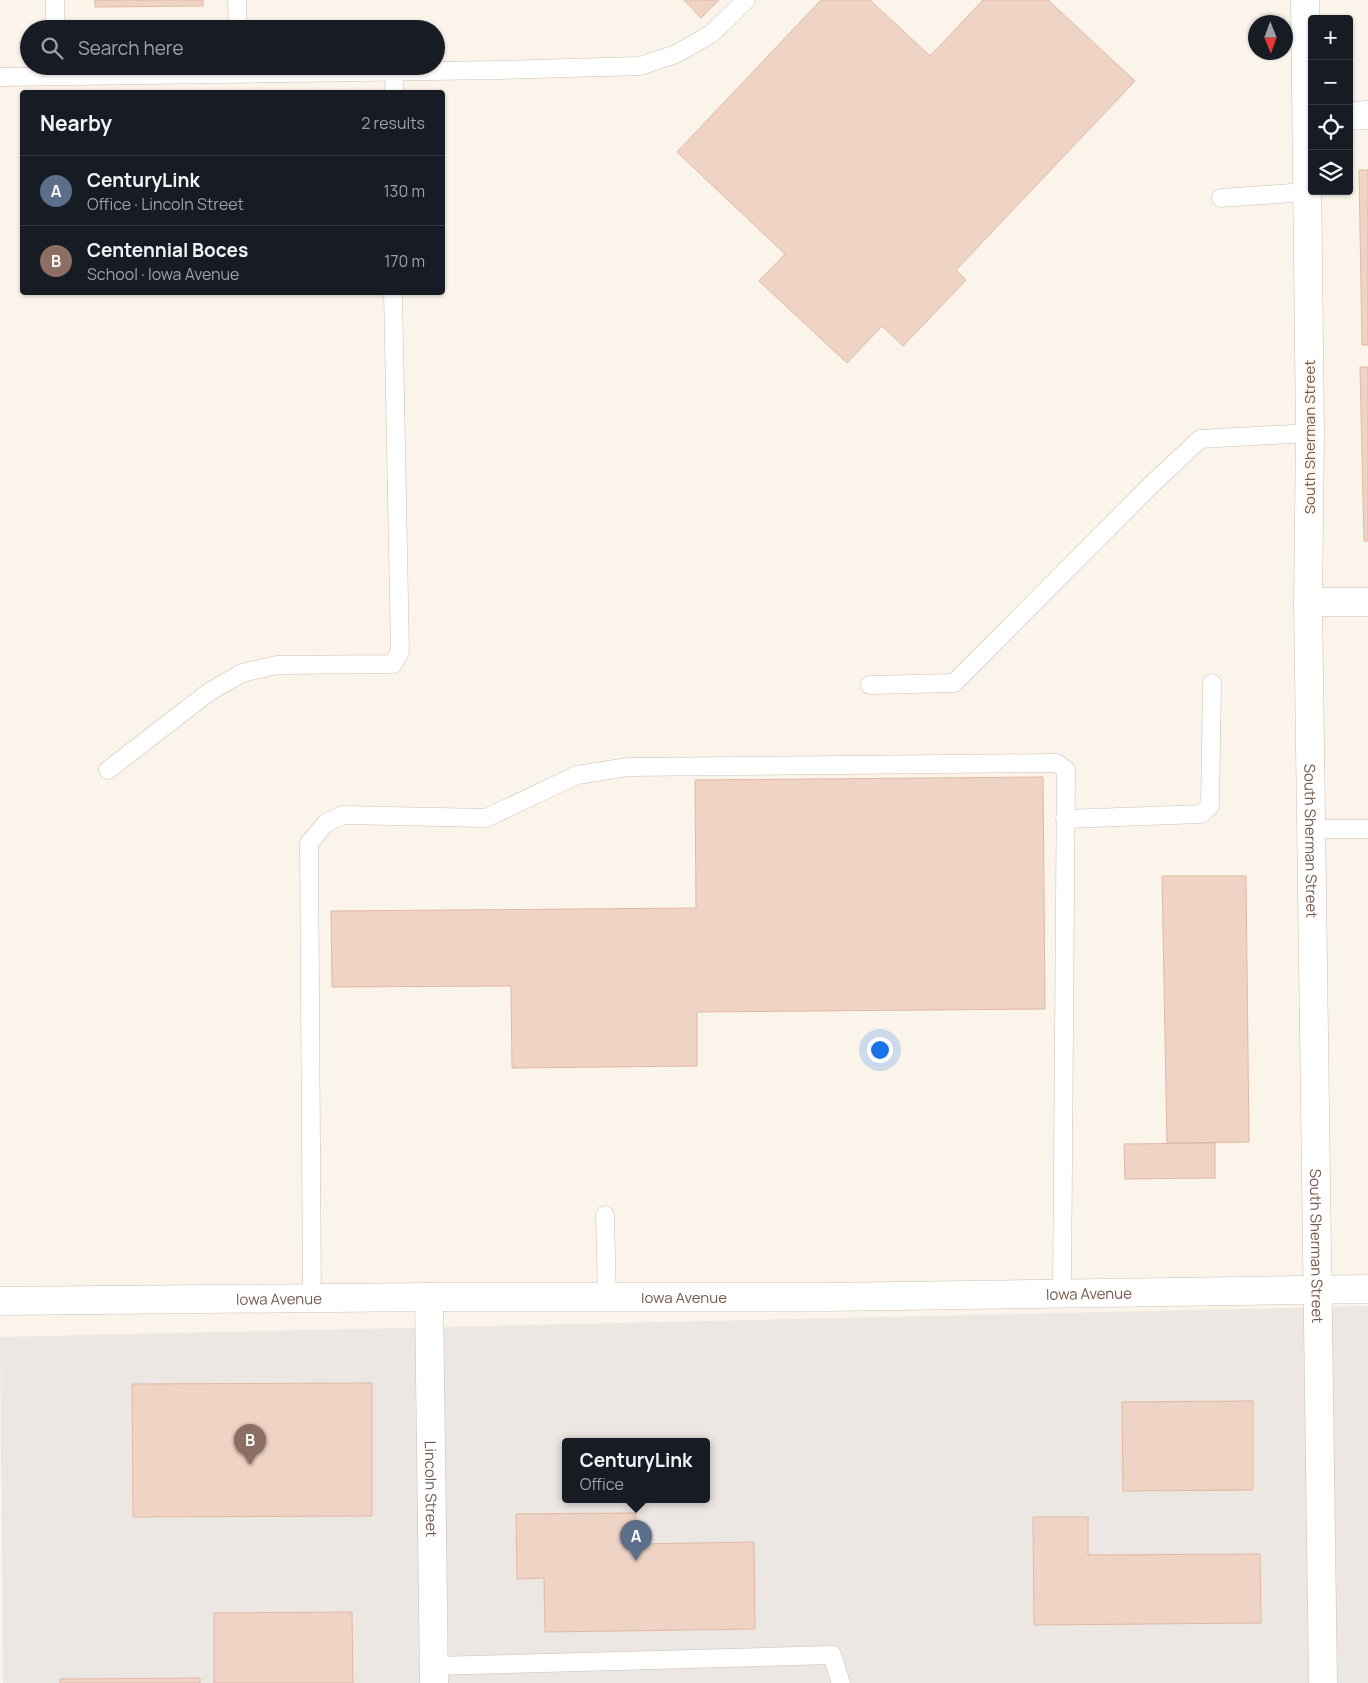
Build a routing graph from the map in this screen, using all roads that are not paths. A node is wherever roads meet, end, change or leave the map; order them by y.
1 (55, 0) edge
2 (237, 0) edge
3 (746, 0) edge
4 (1305, 0) edge
5 (55, 20) edge
6 (238, 20) edge
7 (445, 70) edge
8 (22, 75) edge
9 (395, 75) edge
10 (0, 77) edge
11 (394, 90) edge
12 (1309, 105) edge
13 (1368, 115) edge
14 (1353, 116) edge
15 (1308, 150) edge
16 (1307, 192) junction
17 (1221, 198) dead end
18 (393, 295) edge
19 (1310, 433) junction
20 (1308, 602) junction
21 (1368, 602) edge
22 (1212, 683) dead end
23 (870, 685) dead end
24 (108, 770) dead end
25 (1065, 818) junction
26 (1312, 829) junction
27 (1368, 829) edge
28 (605, 1215) dead end
29 (1319, 1289) junction
30 (1368, 1289) edge
31 (1062, 1293) junction
32 (430, 1297) junction
33 (607, 1297) junction
34 (312, 1298) junction
35 (0, 1301) edge
36 (434, 1674) edge
37 (841, 1683) edge
38 (1323, 1683) edge

1 - 5 lane
2 - 6 lane
3 - 7 lane
4 - 12 street, South Sherman Street
8 - 10 lane
9 - 11 lane
13 - 14 street
15 - 16 street, South Sherman Street
16 - 17 lane
16 - 19 street, South Sherman Street
18 - 24 lane
19 - 20 street, South Sherman Street
19 - 23 lane
20 - 21 street
20 - 26 street, South Sherman Street
22 - 25 lane
25 - 31 lane
25 - 34 lane
26 - 27 lane
26 - 29 street, South Sherman Street
28 - 33 lane
29 - 30 street, Iowa Avenue
29 - 31 street, Iowa Avenue
29 - 38 street, South Sherman Street
31 - 33 street, Iowa Avenue
32 - 33 street, Iowa Avenue
32 - 34 street, Iowa Avenue
32 - 36 street, Lincoln Street
34 - 35 street, Iowa Avenue
36 - 37 lane

